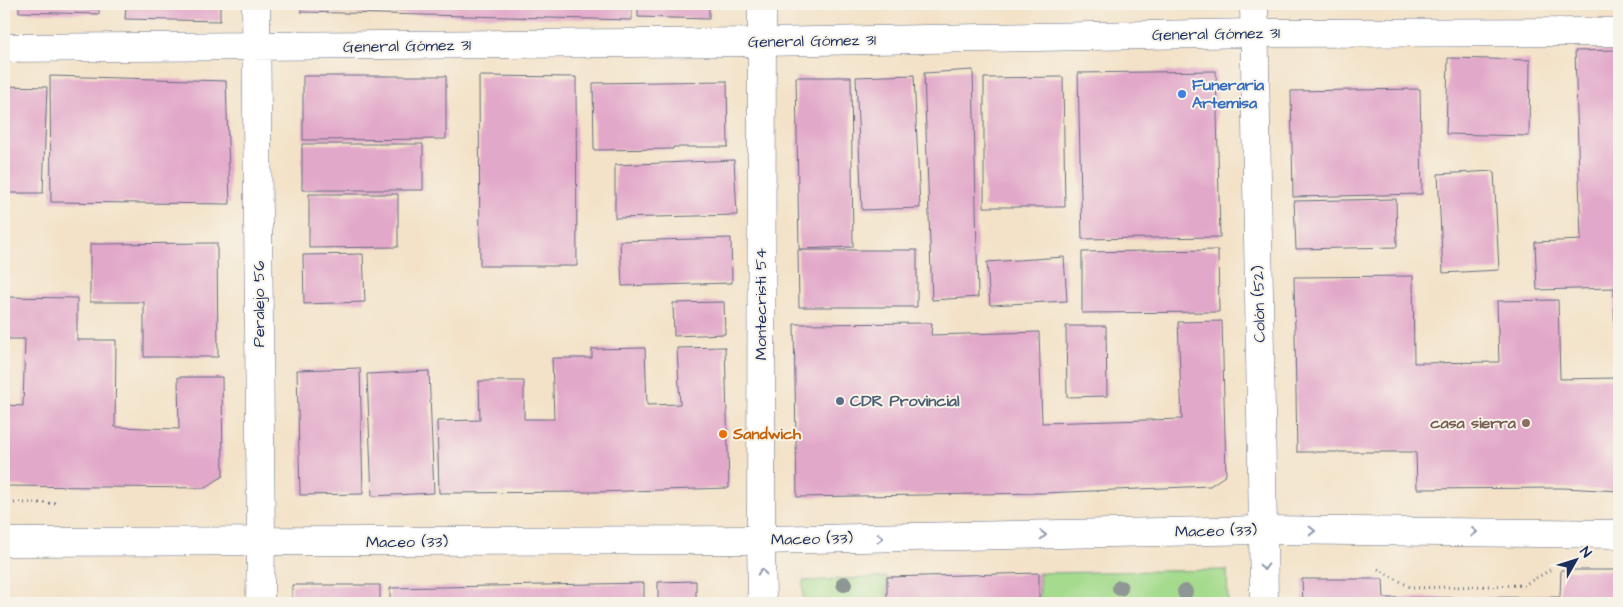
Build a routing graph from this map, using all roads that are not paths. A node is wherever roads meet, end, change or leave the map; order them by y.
1 (256, 4) edge
2 (762, 4) edge
3 (1254, 4) edge
4 (1619, 32) edge
5 (1255, 33) junction
6 (762, 42) junction
7 (257, 47) junction
8 (4, 48) edge
9 (1263, 530) junction
10 (1619, 534) edge
11 (761, 540) junction
12 (4, 542) edge
13 (261, 542) junction
14 (260, 603) edge
15 (762, 603) edge
16 (1264, 603) edge

1 - 7 street, Peralejo 56
2 - 6 street, Montecristi 54
3 - 5 street, Colón (52)
4 - 5 street, General Gómez 31
5 - 6 street, General Gómez 31
5 - 9 street, Colón (52)
6 - 7 street, General Gómez 31
6 - 11 street, Montecristi 54
7 - 8 street, General Gómez 31
7 - 13 street, Peralejo 56
9 -> 10 street, Maceo (33)
11 -> 9 street, Maceo (33)
9 -> 16 street, Colón (52)
11 - 13 street, Maceo (33)
15 -> 11 street, Montecristi 54
12 - 13 street, Maceo (33)
13 - 14 street, Peralejo 56

